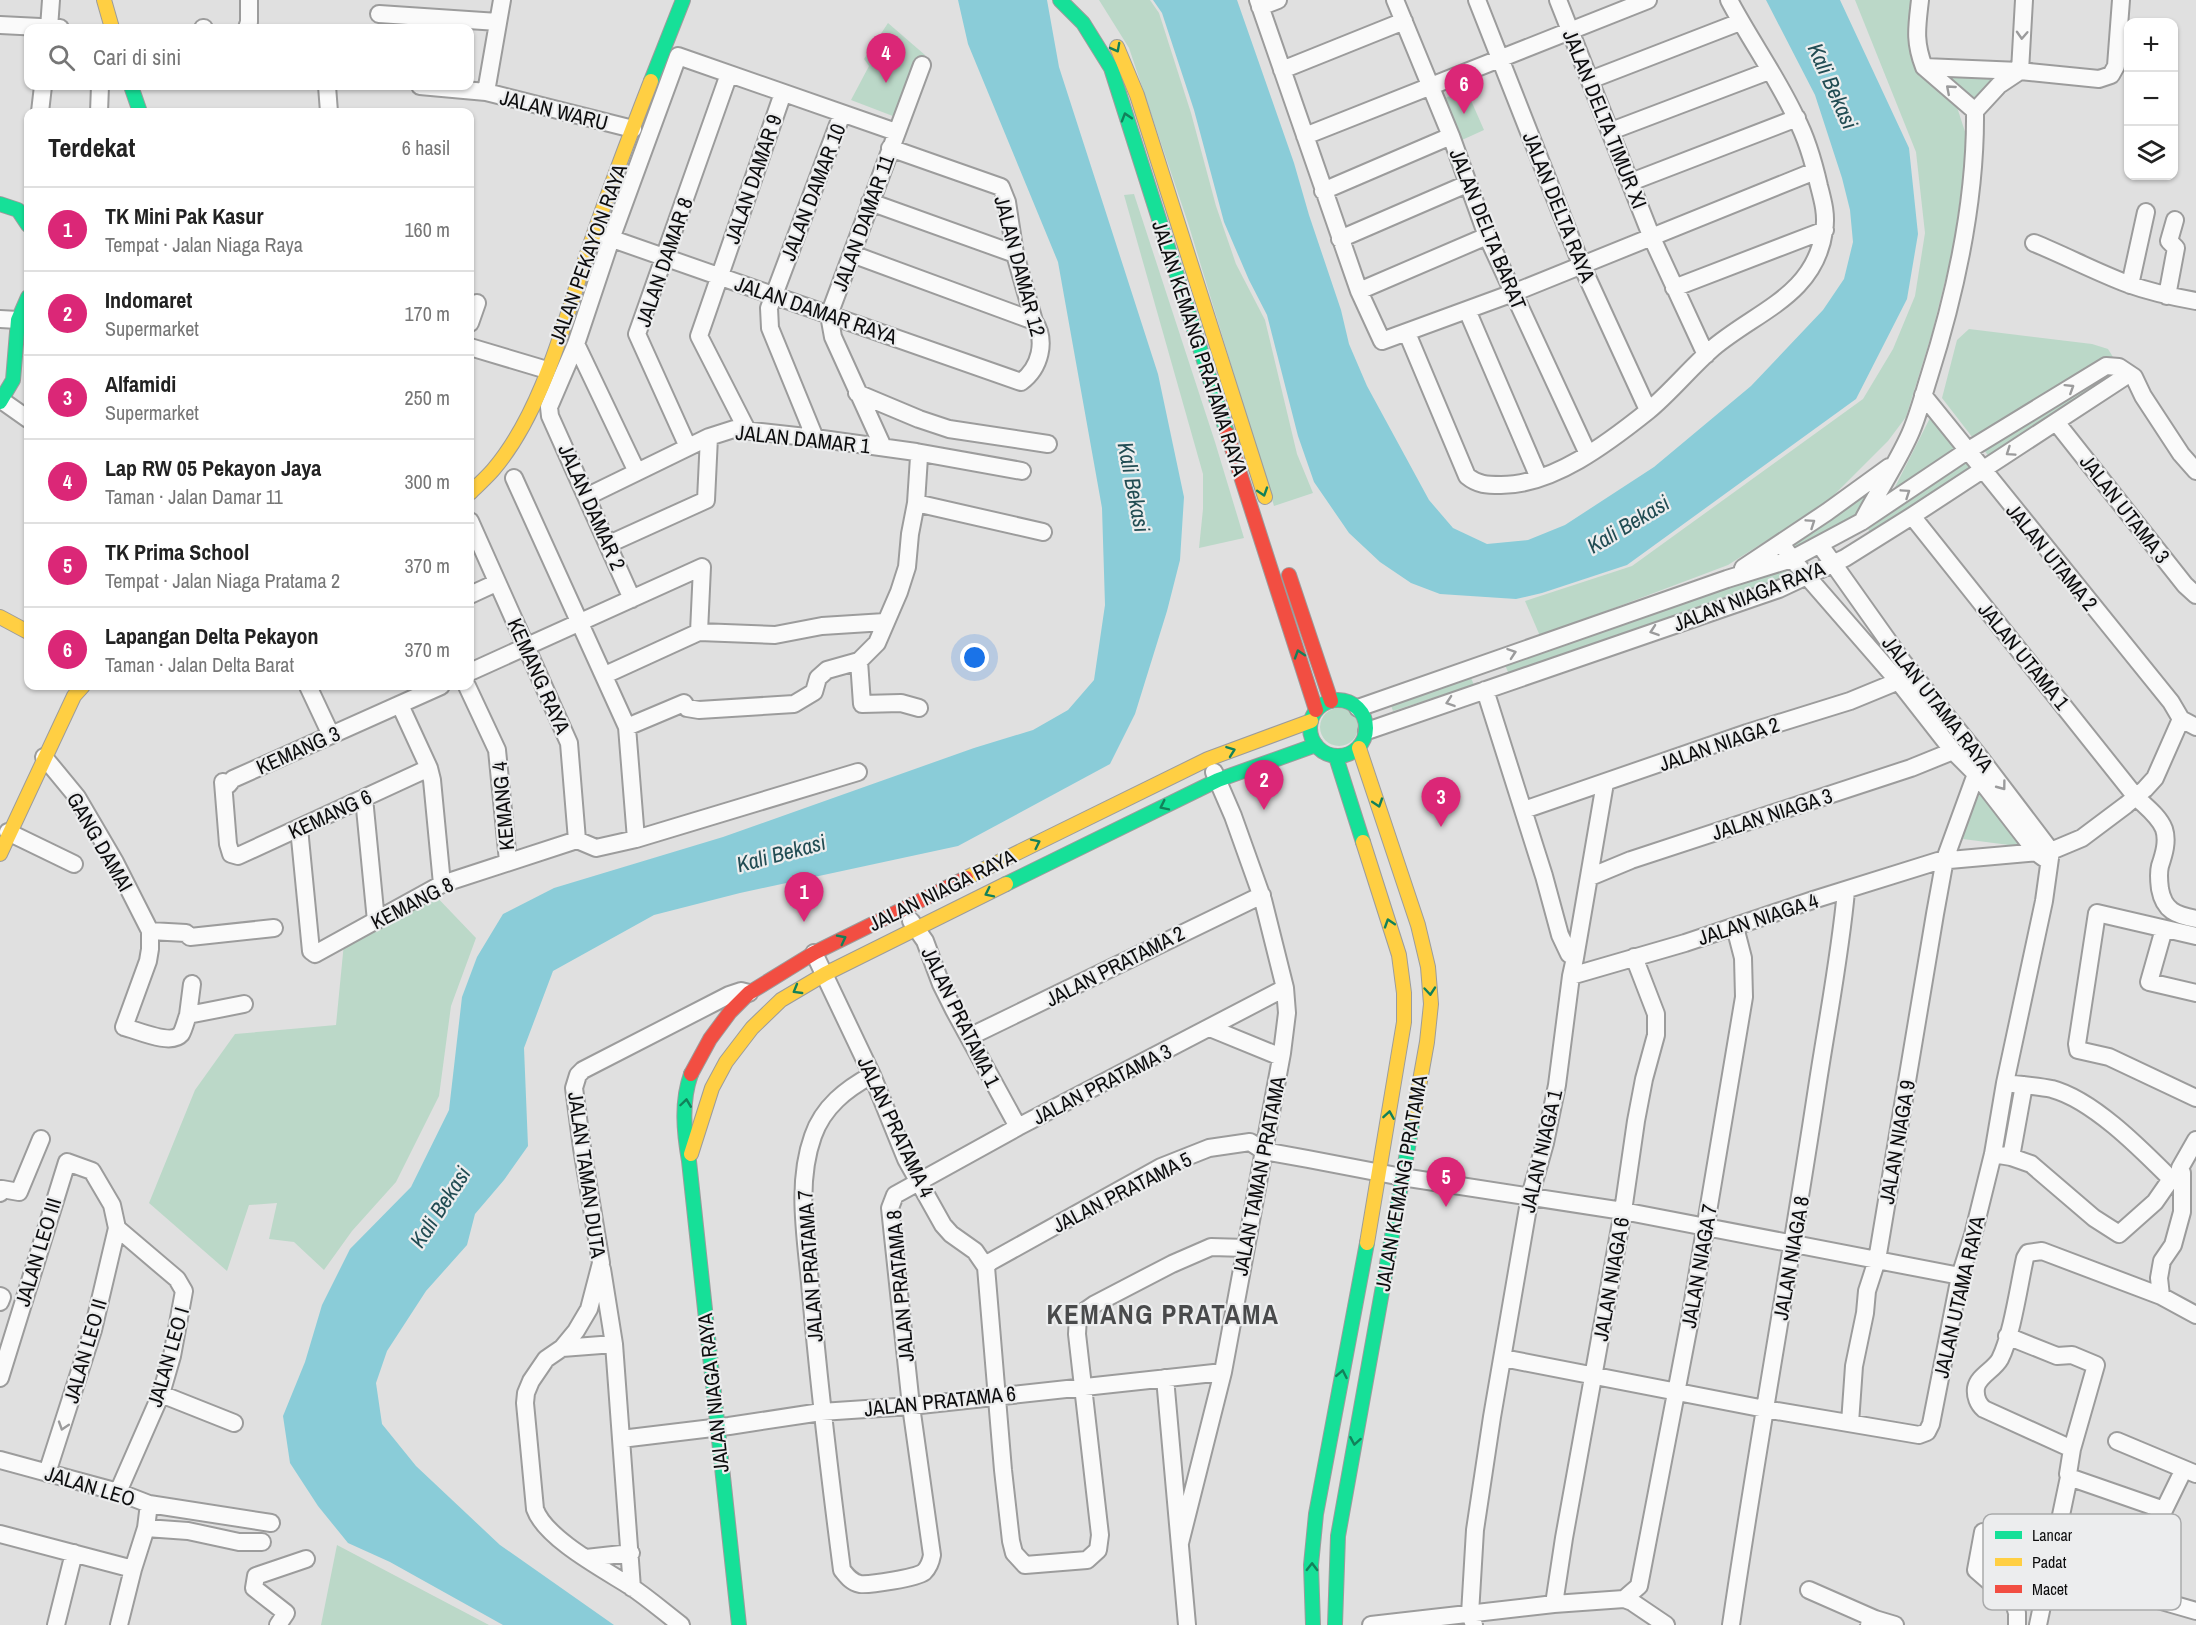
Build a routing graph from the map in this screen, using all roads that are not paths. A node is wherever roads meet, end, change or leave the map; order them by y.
1 (51, 0) edge
2 (104, 0) edge
3 (249, 0) edge
4 (502, 0) edge
5 (683, 0) edge
6 (1060, 0) edge
7 (1278, 0) edge
8 (1395, 0) edge
9 (1477, 0) edge
10 (1558, 0) edge
11 (1648, 0) edge
12 (1728, 0) edge
13 (1920, 0) edge
14 (2024, 0) edge
15 (2121, 0) edge
16 (1259, 3) edge
17 (420, 8) edge
18 (379, 14) dead end
19 (1404, 21) junction
20 (498, 22) junction
21 (1740, 22) junction
22 (53, 24) edge
23 (111, 24) edge
24 (248, 24) edge
25 (0, 25) edge
26 (24, 26) edge
27 (1570, 30) junction
28 (1109, 34) dead end
29 (1499, 58) junction
30 (922, 65) dead end
31 (1924, 68) junction
32 (1282, 70) junction
33 (1769, 70) junction
34 (2020, 71) junction
35 (729, 74) junction
36 (1590, 80) junction
37 (1430, 85) junction
38 (43, 90) edge
39 (100, 90) edge
40 (132, 90) edge
41 (327, 90) edge
42 (464, 90) edge
43 (486, 92) junction
44 (783, 93) junction
45 (40, 108) edge
46 (99, 108) edge
47 (139, 108) edge
48 (329, 108) edge
49 (1975, 111) junction
50 (842, 114) junction
51 (1797, 118) junction
52 (633, 129) junction
53 (1611, 131) junction
54 (1305, 136) junction
55 (1451, 136) junction
56 (893, 140) junction
57 (1815, 171) junction
58 (1631, 182) junction
59 (1467, 184) junction
60 (1323, 191) junction
61 (870, 202) junction
62 (0, 204) edge
63 (2146, 212) dead end
64 (24, 218) edge
65 (2175, 219) dead end
66 (1825, 230) junction
67 (595, 233) junction
68 (1487, 236) junction
69 (1652, 238) junction
70 (611, 239) junction
71 (1340, 240) junction
72 (2034, 243) dead end
73 (852, 254) junction
74 (1015, 254) junction
75 (665, 258) junction
76 (1581, 264) junction
77 (719, 276) junction
78 (2130, 285) junction
79 (1674, 288) junction
80 (1359, 291) junction
81 (1513, 293) junction
82 (774, 296) junction
83 (2168, 296) junction
84 (2196, 301) edge
85 (477, 303) dead end
86 (24, 306) edge
87 (1467, 310) junction
88 (474, 312) edge
89 (830, 315) junction
90 (0, 319) edge
91 (18, 320) junction
92 (1034, 321) junction
93 (1407, 333) junction
94 (576, 344) junction
95 (474, 348) edge
96 (1706, 355) junction
97 (547, 370) junction
98 (2129, 374) junction
99 (1021, 382) joint
100 (857, 393) junction
101 (1923, 395) junction
102 (1, 401) edge
103 (1648, 410) junction
104 (24, 416) edge
105 (2056, 422) junction
106 (747, 430) junction
107 (709, 437) junction
108 (815, 438) junction
109 (1048, 444) dead end
110 (688, 447) junction
111 (883, 447) junction
112 (1967, 451) junction
113 (916, 452) junction
114 (1588, 454) junction
115 (1895, 463) junction
116 (1022, 471) dead end
117 (1982, 471) junction
118 (2196, 471) edge
119 (637, 472) junction
120 (514, 478) dead end
121 (1539, 478) junction
122 (474, 490) edge
123 (588, 496) junction
124 (916, 503) junction
125 (1268, 508) dead end
126 (1912, 516) junction
127 (1862, 522) junction
128 (474, 531) edge
129 (1043, 532) dead end
130 (1781, 543) junction
131 (609, 544) junction
132 (1820, 545) junction
133 (1792, 559) junction
134 (1839, 561) junction
135 (1286, 564) dead end
136 (1807, 576) junction
137 (1727, 579) junction
138 (496, 583) junction
139 (474, 593) edge
140 (2196, 595) edge
141 (632, 599) junction
142 (0, 617) edge
143 (580, 622) junction
144 (885, 622) junction
145 (24, 630) edge
146 (699, 632) junction
147 (526, 647) junction
148 (859, 661) junction
149 (474, 670) edge
150 (605, 675) junction
151 (1906, 678) junction
152 (79, 690) edge
153 (310, 690) edge
154 (432, 690) edge
155 (470, 690) edge
156 (1485, 690) junction
157 (1331, 701) junction
158 (400, 705) junction
159 (919, 708) dead end
160 (1358, 708) junction
161 (1314, 716) junction
162 (2189, 723) edge
163 (627, 727) junction
164 (1367, 730) junction
165 (331, 735) junction
166 (1316, 746) junction
167 (1359, 748) junction
168 (1953, 751) junction
169 (44, 757) junction
170 (1336, 757) junction
171 (1208, 759) junction
172 (429, 768) junction
173 (858, 772) dead end
174 (1976, 774) junction
175 (1218, 780) junction
176 (1605, 783) junction
177 (2136, 797) junction
178 (364, 798) junction
179 (1524, 810) junction
180 (299, 828) junction
181 (8, 832) junction
182 (636, 838) junction
183 (577, 840) junction
184 (0, 854) edge
185 (231, 854) joint
186 (2046, 856) junction
187 (1945, 859) junction
188 (508, 861) junction
189 (74, 864) dead end
190 (1590, 876) junction
191 (442, 884) junction
192 (1846, 891) junction
193 (1262, 895) junction
194 (904, 908) junction
195 (2196, 919) edge
196 (376, 921) junction
197 (1735, 927) junction
198 (274, 928) dead end
199 (2164, 928) junction
200 (915, 930) junction
201 (150, 931) junction
202 (2196, 936) edge
203 (814, 953) junction
204 (1634, 957) junction
205 (1575, 958) junction
206 (825, 974) junction
207 (1571, 976) junction
208 (192, 984) dead end
209 (1285, 988) junction
210 (749, 993) junction
211 (2196, 993) edge
212 (244, 1004) dead end
213 (188, 1015) junction
214 (1210, 1028) junction
215 (969, 1037) junction
216 (1281, 1057) junction
217 (872, 1075) junction
218 (2005, 1083) junction
219 (2024, 1085) junction
220 (2196, 1098) edge
221 (1018, 1127) junction
222 (41, 1139) dead end
223 (2196, 1140) edge
224 (1264, 1151) junction
225 (1993, 1154) junction
226 (2011, 1156) junction
227 (689, 1161) junction
228 (1380, 1173) junction
229 (1402, 1177) junction
230 (920, 1183) junction
231 (0, 1193) edge
232 (1530, 1196) junction
233 (1623, 1210) junction
234 (1707, 1227) junction
235 (117, 1228) junction
236 (1794, 1244) junction
237 (1245, 1248) junction
238 (1877, 1260) junction
239 (601, 1263) junction
240 (986, 1267) junction
241 (1960, 1276) junction
242 (0, 1296) edge
243 (2161, 1296) junction
244 (0, 1302) edge
245 (2196, 1315) edge
246 (2007, 1336) junction
247 (614, 1344) junction
248 (562, 1348) junction
249 (1503, 1358) junction
250 (1223, 1372) junction
251 (1593, 1376) junction
252 (0, 1378) edge
253 (1165, 1378) junction
254 (1084, 1387) junction
255 (1676, 1392) junction
256 (161, 1394) junction
257 (998, 1396) junction
258 (911, 1406) junction
259 (1765, 1409) junction
260 (821, 1412) junction
261 (234, 1423) dead end
262 (1850, 1423) junction
263 (716, 1427) junction
264 (621, 1439) junction
265 (2117, 1441) dead end
266 (2072, 1449) junction
267 (0, 1460) edge
268 (2190, 1471) edge
269 (48, 1473) junction
270 (2069, 1477) junction
271 (118, 1492) junction
272 (149, 1504) junction
273 (2164, 1510) junction
274 (2061, 1514) edge
275 (2163, 1514) edge
276 (272, 1523) dead end
277 (146, 1528) junction
278 (1983, 1532) dead end
279 (0, 1534) edge
280 (262, 1542) dead end
281 (1180, 1543) junction
282 (631, 1552) junction
283 (74, 1553) junction
284 (585, 1558) junction
285 (306, 1559) dead end
286 (133, 1569) junction
287 (1983, 1576) edge
288 (632, 1588) junction
289 (1809, 1590) dead end
290 (1624, 1599) junction
291 (1554, 1604) junction
292 (2181, 1607) edge
293 (2016, 1610) edge
294 (2041, 1610) edge
295 (2196, 1611) edge
296 (1472, 1619) edge
297 (1872, 1622) edge
298 (56, 1625) edge
299 (119, 1625) edge
300 (278, 1625) edge
301 (681, 1625) edge
302 (732, 1625) edge
303 (739, 1625) edge
304 (1187, 1625) edge
305 (1313, 1625) edge
306 (1335, 1625) edge
307 (1371, 1625) edge
308 (1666, 1625) edge
309 (1731, 1625) edge
310 (1895, 1625) edge
311 (2017, 1625) edge
312 (2038, 1625) edge

1 - 22 street
2 - 23 street
3 - 24 street
4 - 20 street, JALAN WARU
5 - 52 street, JALAN PEKAYON RAYA
161 -> 6 street, JALAN KEMANG PRATAMA RAYA
7 - 16 street
8 - 19 street, JALAN DELTA BARAT
9 - 29 street, JALAN DELTA RAYA
10 - 27 street, JALAN DELTA TIMUR XI
11 - 27 street
12 - 21 street
13 - 31 street
14 -> 34 street
15 - 34 street
16 - 32 street
17 - 18 street
17 - 20 street
19 - 32 street
19 - 37 street, JALAN DELTA BARAT
20 - 43 street, JALAN WARU
21 - 33 street
21 - 36 street
25 - 26 street
27 - 29 street
27 - 36 street, JALAN DELTA TIMUR XI
28 -> 125 street, JALAN KEMANG PRATAMA RAYA
29 - 37 street
29 - 76 street, JALAN DELTA RAYA
30 - 56 street, JALAN DAMAR 11
31 - 34 street
49 -> 31 street
32 - 54 street
33 - 51 street
33 - 53 street
34 - 49 street
35 - 44 street, JALAN DAMAR 12
35 - 70 street, JALAN DAMAR 12
35 - 75 street, JALAN DAMAR 8
36 - 53 street, JALAN DELTA TIMUR XI
37 - 54 street
37 - 55 street, JALAN DELTA BARAT
38 - 45 street
39 - 46 street
40 - 47 street
41 - 48 street
42 - 43 street
43 - 52 street, JALAN WARU
44 - 50 street, JALAN DAMAR 12
44 - 77 street, JALAN DAMAR 9
49 - 101 street
50 - 56 street, JALAN DAMAR 12
50 - 82 street, JALAN DAMAR 10
51 - 57 street
51 - 58 street
52 - 67 street, JALAN PEKAYON RAYA
53 - 58 street, JALAN DELTA TIMUR XI
54 - 60 street
55 - 59 street, JALAN DELTA BARAT
55 - 60 street
56 - 61 street, JALAN DAMAR 11
56 - 74 street, JALAN DAMAR 12
57 - 66 street
57 - 69 street
58 - 69 street, JALAN DELTA TIMUR XI
59 - 68 street, JALAN DELTA BARAT
59 - 71 street
60 - 71 street
61 - 73 street, JALAN DAMAR 11
61 - 74 street
62 - 64 street
63 - 78 street
65 - 83 street
66 - 79 street
66 - 96 street
67 - 70 street, JALAN DAMAR RAYA
67 - 97 street, JALAN PEKAYON RAYA
68 - 80 street
68 - 81 street, JALAN DELTA BARAT
69 - 76 street
69 - 79 street, JALAN DELTA TIMUR XI
70 - 75 street, JALAN DAMAR RAYA
70 - 94 street
71 - 80 street
72 - 78 street
73 - 89 street, JALAN DAMAR 11
73 - 92 street
74 - 92 street, JALAN DAMAR 12
75 - 77 street, JALAN DAMAR RAYA
75 - 110 street, JALAN DAMAR 8
76 - 81 street
76 - 103 street, JALAN DELTA RAYA
77 - 82 street, JALAN DAMAR RAYA
77 - 106 street, JALAN DAMAR 9
78 - 83 street
79 - 96 street, JALAN DELTA TIMUR XI
80 - 93 street
81 - 87 street
81 - 114 street, JALAN DELTA BARAT
82 - 89 street, JALAN DAMAR RAYA
82 - 108 street, JALAN DAMAR 10
83 - 84 street
85 - 88 street
86 - 91 street
87 - 93 street
87 - 121 street
89 - 99 street, JALAN DAMAR RAYA
89 - 100 street, JALAN DAMAR 11
90 - 91 street
91 - 102 street
92 - 99 street, JALAN DAMAR 12
93 - 121 street
94 - 119 street
94 - 123 street, JALAN DAMAR 2
95 - 97 street
96 - 103 street
97 - 122 street, JALAN PEKAYON RAYA
98 - 105 street, JALAN NIAGA RAYA
112 -> 98 street
98 - 118 street
100 - 109 street
100 - 111 street, JALAN DAMAR 11
101 - 112 street, JALAN UTAMA 2
101 - 115 street
102 - 104 street
103 - 114 street
105 -> 117 street, JALAN NIAGA RAYA
105 - 140 street, JALAN UTAMA 3
106 - 107 street, JALAN DAMAR 1
106 - 108 street, JALAN DAMAR 1
107 - 110 street, JALAN DAMAR 1
107 - 131 street
108 - 111 street, JALAN DAMAR 1
110 - 119 street, JALAN DAMAR 1
111 - 113 street, JALAN DAMAR 1
112 - 117 street, JALAN UTAMA 2
127 -> 112 street
113 - 116 street, JALAN DAMAR 1
113 - 124 street
114 - 121 street
115 - 127 street
130 -> 115 street
117 - 126 street, JALAN NIAGA RAYA
117 - 162 street, JALAN UTAMA 2
119 - 123 street, JALAN DAMAR 1
120 - 143 street
123 - 131 street, JALAN DAMAR 2
124 - 129 street
124 - 144 street
126 - 134 street, JALAN NIAGA RAYA
126 - 177 street, JALAN UTAMA 1
127 - 132 street
127 - 134 street
128 - 138 street, KEMANG RAYA
130 - 133 street
130 - 137 street
131 - 141 street, JALAN DAMAR 2
132 - 133 street
132 - 134 street, JALAN UTAMA RAYA
133 - 136 street
133 - 137 street
134 - 136 street, JALAN NIAGA RAYA
134 - 151 street, JALAN UTAMA RAYA
135 - 157 street
136 - 151 street
136 -> 156 street, JALAN NIAGA RAYA
160 -> 137 street
138 - 139 street
138 - 147 street, KEMANG RAYA
141 - 143 street
141 - 146 street
142 - 145 street
143 - 147 street
143 - 150 street
144 - 146 street
144 - 148 street
146 - 150 street
147 - 149 street
147 - 183 street, KEMANG RAYA
148 - 159 street
148 - 163 street
150 - 163 street
151 - 168 street
151 - 176 street, JALAN NIAGA 2
151 -> 186 street, JALAN UTAMA RAYA
152 - 169 street
153 - 165 street
154 - 158 street, KEMANG 3
155 - 188 street, KEMANG 4
156 -> 164 street, JALAN NIAGA RAYA
156 - 179 street
157 - 160 street
157 - 161 street
158 - 165 street, KEMANG 3
158 - 172 street
160 - 164 street
161 - 166 street
171 -> 161 street, JALAN NIAGA RAYA
162 - 177 street, JALAN NIAGA 4
163 - 182 street
164 - 167 street
165 - 185 street, KEMANG 3
166 - 170 street
166 - 175 street, JALAN NIAGA RAYA
167 - 170 street
167 -> 229 street, JALAN KEMANG PRATAMA
168 - 174 street
168 - 190 street, JALAN NIAGA 3
169 - 181 street
169 - 201 street, GANG DAMAI
228 -> 170 street, JALAN KEMANG PRATAMA
171 - 175 street, JALAN TAMAN PRATAMA
194 -> 171 street, JALAN NIAGA RAYA
172 - 178 street, KEMANG 6
172 - 191 street
173 - 182 street, KEMANG 8
174 - 186 street
174 - 187 street, JALAN NIAGA 9
175 - 193 street, JALAN TAMAN PRATAMA
175 -> 200 street, JALAN NIAGA RAYA
176 - 179 street, JALAN NIAGA 2
176 - 190 street, JALAN NIAGA 1
177 - 186 street, JALAN NIAGA 4
177 - 195 street, JALAN UTAMA 1
178 - 180 street, KEMANG 6
178 - 196 street
179 - 205 street
180 - 185 street, KEMANG 6
180 - 196 street, KEMANG 8
181 - 184 street
181 - 189 street
182 - 183 street, KEMANG 8
183 - 188 street, KEMANG 8
186 - 187 street, JALAN NIAGA 4
186 - 218 street, JALAN UTAMA RAYA
187 - 192 street, JALAN NIAGA 4
187 - 238 street, JALAN NIAGA 9
188 - 191 street, KEMANG 8
190 - 205 street, JALAN NIAGA 1
191 - 196 street, KEMANG 8
192 - 197 street, JALAN NIAGA 4
192 - 236 street, JALAN NIAGA 8
193 - 209 street, JALAN TAMAN PRATAMA
193 - 215 street, JALAN PRATAMA 2
194 - 200 street, JALAN PRATAMA 1
203 -> 194 street, JALAN NIAGA RAYA
197 - 204 street, JALAN NIAGA 4
197 - 234 street, JALAN NIAGA 7
198 - 201 street
199 - 202 street
199 - 211 street
199 - 220 street
200 - 206 street, JALAN NIAGA RAYA
200 - 215 street, JALAN PRATAMA 1
201 - 213 street
203 - 206 street, JALAN PRATAMA 4
203 - 210 street, JALAN NIAGA RAYA
204 - 207 street, JALAN NIAGA 4
204 - 233 street, JALAN NIAGA 6
205 - 207 street, JALAN NIAGA 1
206 - 217 street, JALAN PRATAMA 4
206 -> 227 street, JALAN NIAGA RAYA
207 - 232 street, JALAN NIAGA 1
208 - 213 street
209 - 214 street, JALAN PRATAMA 3
209 - 216 street, JALAN TAMAN PRATAMA
227 -> 210 street, JALAN NIAGA RAYA
210 - 239 street, JALAN TAMAN DUTA
212 - 213 street
214 - 216 street
214 - 221 street, JALAN PRATAMA 3
215 - 221 street, JALAN PRATAMA 1
216 - 224 street, JALAN TAMAN PRATAMA
217 - 230 street, JALAN PRATAMA 4
217 - 260 street, JALAN PRATAMA 7
218 - 219 street
218 - 225 street, JALAN UTAMA RAYA
219 - 226 street
219 - 226 street
221 - 230 street, JALAN PRATAMA 3
222 - 231 street
223 - 243 street
224 - 228 street, JALAN PRATAMA 5
224 - 237 street, JALAN TAMAN PRATAMA
224 - 240 street, JALAN PRATAMA 5
225 - 226 street
225 - 241 street, JALAN UTAMA RAYA
227 - 263 street, JALAN NIAGA RAYA
228 - 229 street, JALAN PRATAMA 5
305 -> 228 street, JALAN KEMANG PRATAMA
229 - 232 street, JALAN PRATAMA 5
229 -> 306 street, JALAN KEMANG PRATAMA
230 - 240 street, JALAN PRATAMA 4
230 - 258 street, JALAN PRATAMA 8
232 - 233 street, JALAN PRATAMA 5
232 - 249 street, JALAN NIAGA 1
233 - 234 street, JALAN PRATAMA 5
233 - 251 street, JALAN NIAGA 6
234 - 236 street, JALAN PRATAMA 5
234 - 255 street, JALAN NIAGA 7
235 - 252 street, JALAN LEO III
235 - 256 street, JALAN LEO I
235 -> 269 street, JALAN LEO II
236 - 238 street, JALAN PRATAMA 5
236 - 259 street, JALAN NIAGA 8
237 - 250 street, JALAN TAMAN PRATAMA
237 - 254 street
238 - 241 street, JALAN PRATAMA 5
238 - 262 street, JALAN NIAGA 9
239 - 247 street
239 - 248 street, JALAN TAMAN DUTA
240 - 257 street
241 - 262 street, JALAN UTAMA RAYA
242 - 244 street
243 - 245 street
243 - 246 street
246 - 266 street
246 - 266 street
247 - 248 street
247 - 264 street
248 - 284 street, JALAN TAMAN DUTA
249 - 251 street
249 - 296 street, JALAN NIAGA 1
250 - 253 street
250 - 281 street, JALAN TAMAN PRATAMA
251 - 255 street
251 - 291 street, JALAN NIAGA 6
253 - 254 street, JALAN PRATAMA 6
253 - 281 street
254 - 257 street, JALAN PRATAMA 6
254 - 257 street
255 - 259 street
255 - 290 street, JALAN NIAGA 7
256 - 261 street
256 - 271 street, JALAN LEO I
257 - 258 street, JALAN PRATAMA 6
258 - 260 street, JALAN PRATAMA 6
258 - 260 street, JALAN PRATAMA 7
259 - 262 street
259 - 309 street, JALAN NIAGA 8
260 - 263 street, JALAN PRATAMA 6
263 - 264 street, JALAN PRATAMA 6
263 - 303 street, JALAN NIAGA RAYA
264 - 282 street
265 - 268 street
266 - 270 street
267 - 269 street, JALAN LEO
268 - 273 street
269 - 271 street, JALAN LEO
270 - 273 street
270 - 274 street
271 - 272 street, JALAN LEO
272 - 276 street
272 - 277 street, JALAN LEO
273 - 275 street
277 - 280 street
277 - 286 street, JALAN LEO
278 - 287 street
279 - 283 street
281 - 304 street
282 - 284 street
282 - 288 street
283 - 286 street
283 - 298 street
284 - 288 street, JALAN TAMAN DUTA
285 - 300 street
286 - 299 street, JALAN LEO
288 - 301 street, JALAN TAMAN DUTA
289 - 297 street
290 - 291 street
290 - 308 street
291 - 296 street
292 - 295 street
293 - 311 street
294 - 312 street
296 - 307 street
297 - 310 street
302 - 303 street

